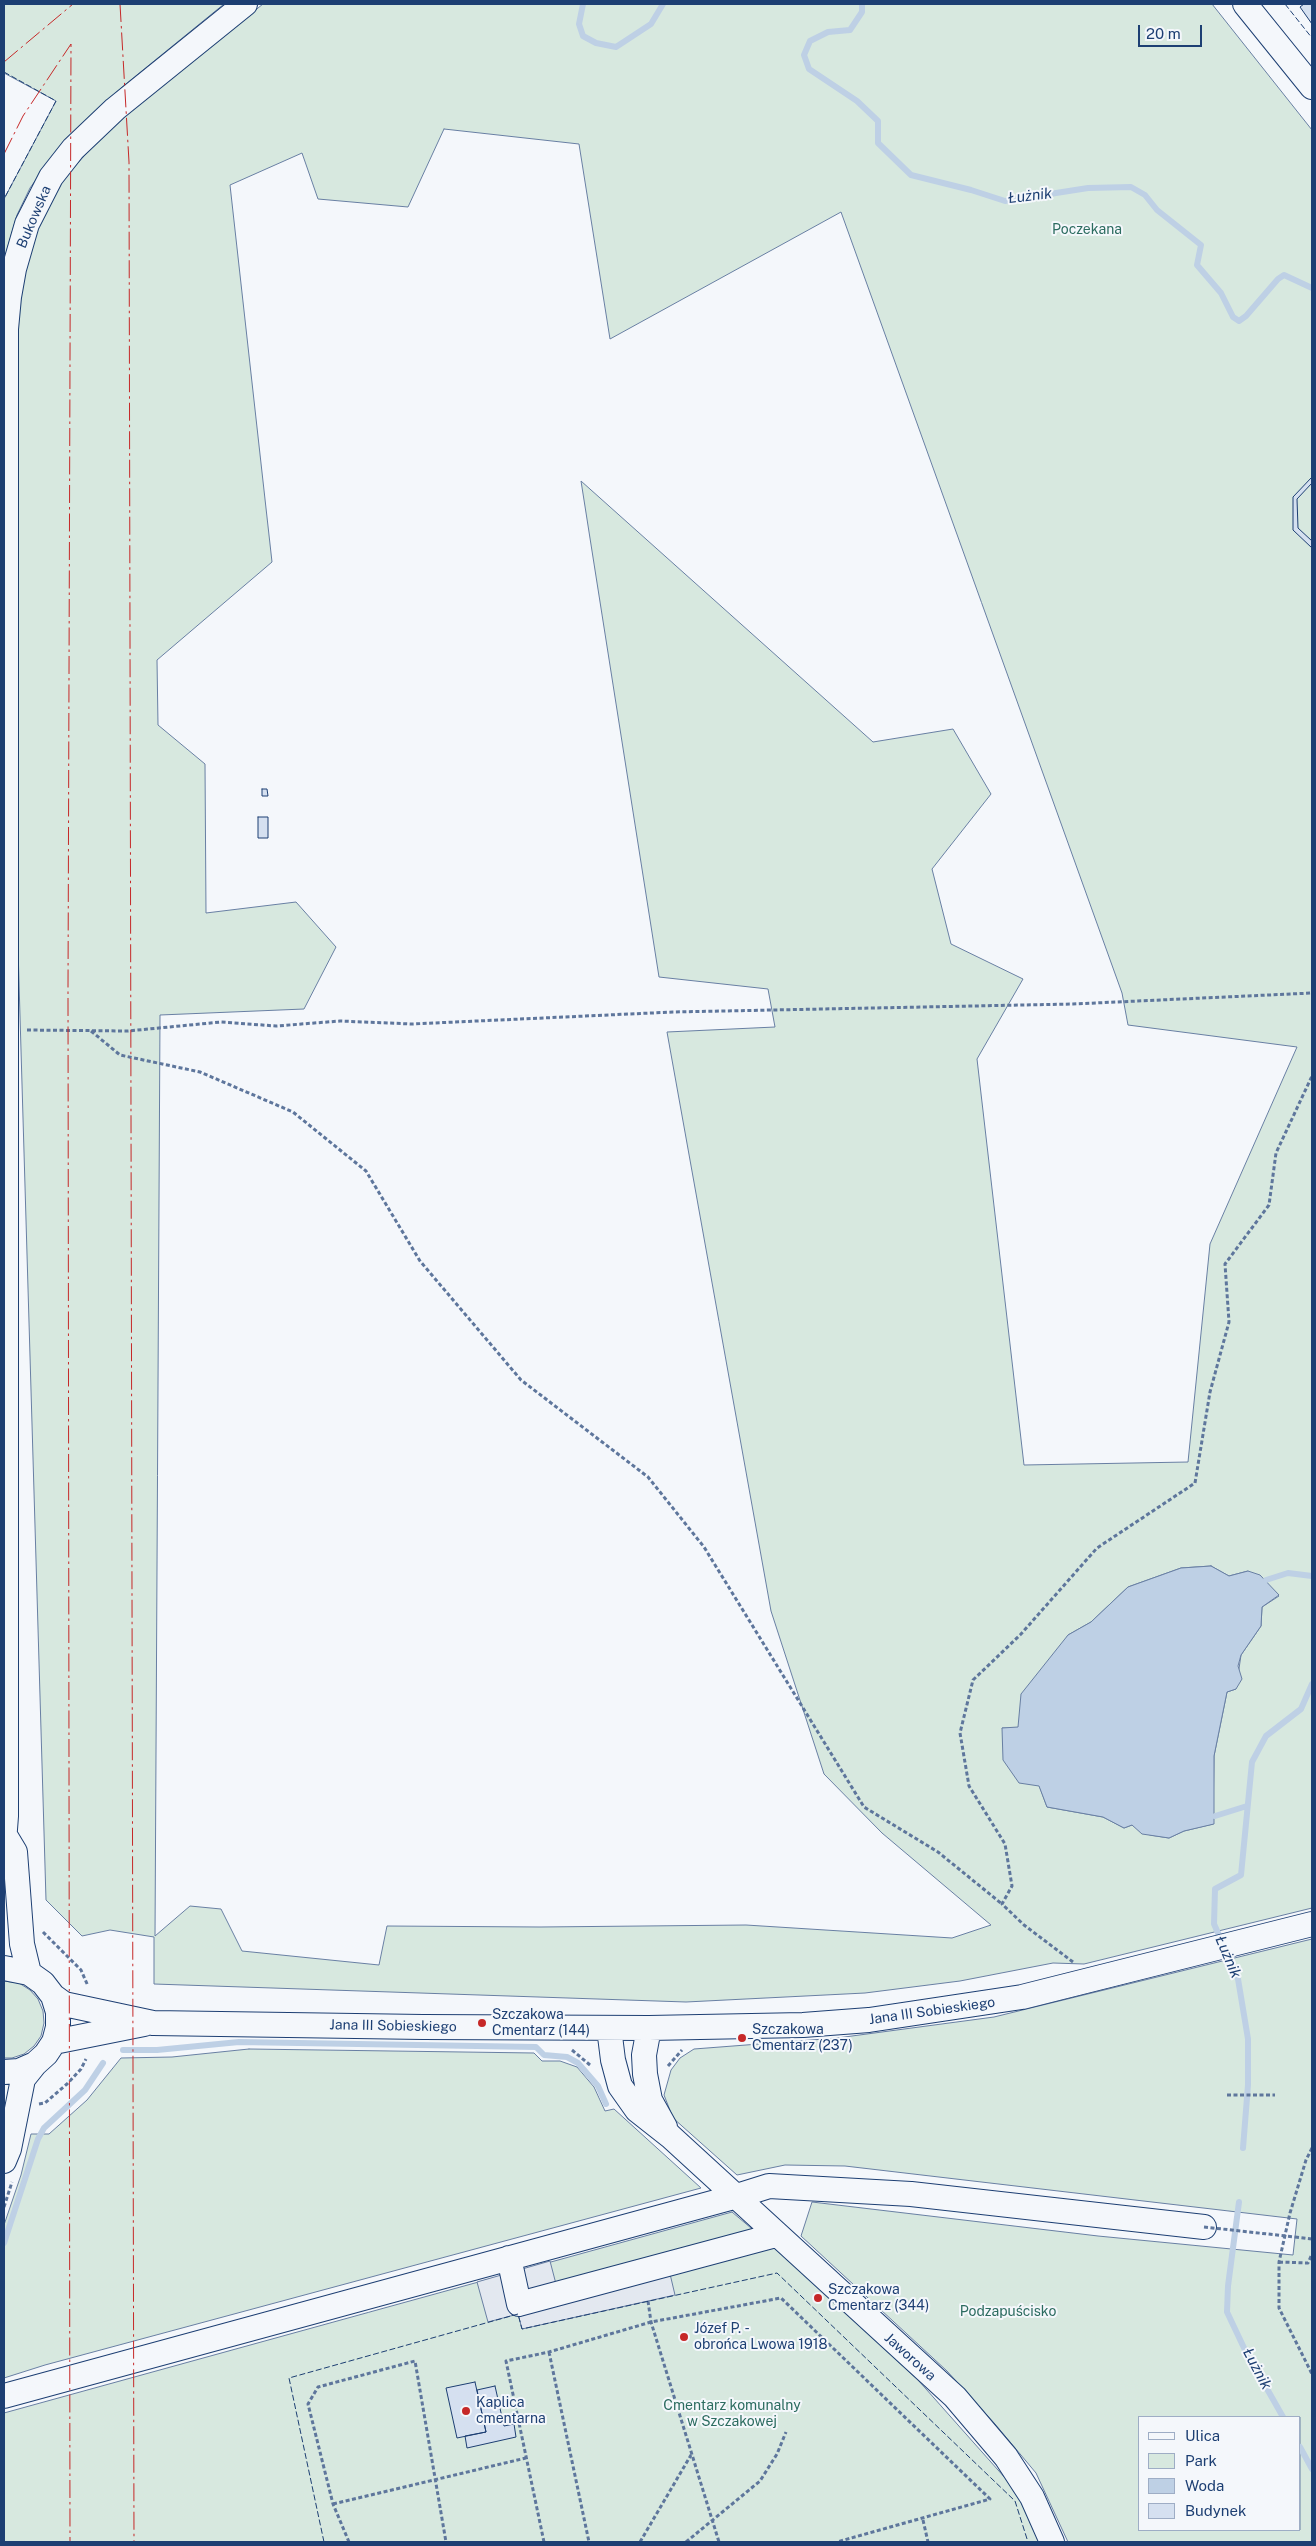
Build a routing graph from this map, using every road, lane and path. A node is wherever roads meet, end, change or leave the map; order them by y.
1 (245, 4) edge
2 (1245, 4) edge
3 (1312, 87) edge
4 (11, 251) edge
5 (5, 345) edge
6 (5, 439) edge
7 (6, 533) edge
8 (1312, 993) edge
9 (7, 1029) junction
10 (90, 1031) junction
11 (1312, 1076) edge
12 (5, 1839) edge
13 (1002, 1904) junction
14 (1312, 1924) edge
15 (40, 1930) dead end
16 (1076, 1964) dead end
17 (4, 1968) edge
18 (29, 1973) junction
19 (90, 1992) dead end
20 (53, 1996) junction
21 (153, 2022) junction
22 (609, 2028) junction
23 (650, 2028) junction
24 (54, 2042) junction
25 (35, 2064) junction
26 (4, 2072) edge
27 (1227, 2095) dead end
28 (1275, 2095) dead end
29 (670, 2136) junction
30 (1312, 2148) edge
31 (4, 2161) edge
32 (734, 2197) junction
33 (1204, 2227) joint
34 (776, 2235) junction
35 (1312, 2239) edge
36 (1312, 2254) edge
37 (508, 2258) junction
38 (1279, 2262) junction
39 (648, 2301) dead end
40 (651, 2322) junction
41 (549, 2352) junction
42 (1312, 2374) edge
43 (4, 2396) edge
44 (786, 2432) dead end
45 (691, 2454) junction
46 (526, 2458) junction
47 (435, 2480) junction
48 (333, 2504) junction
49 (712, 2520) junction
50 (923, 2520) junction
51 (349, 2542) edge
52 (446, 2542) edge
53 (544, 2542) edge
54 (589, 2542) edge
55 (640, 2542) edge
56 (686, 2542) edge
57 (719, 2542) edge
58 (837, 2542) edge
59 (928, 2542) edge
60 (1052, 2542) edge

1 - 4 street, Bukowska
2 - 3 street
4 - 5 street, Bukowska
5 - 6 street, Bukowska
6 - 7 street, Bukowska
7 - 9 street, Bukowska
8 - 10 path
9 - 10 path
9 - 12 street, Bukowska
10 - 13 path
11 - 13 path
12 - 18 street
13 - 16 path
14 - 23 street, Jana III Sobieskiego
15 - 19 path
17 - 18 street
18 - 20 street
20 - 21 street
20 - 24 street
21 - 22 street, Jana III Sobieskiego
21 - 24 street
22 - 23 street, Jana III Sobieskiego
22 - 29 street, Jaworowa
23 - 29 street, Jaworowa
24 - 25 street
25 - 26 street
25 - 31 street
27 - 28 path
29 - 32 street, Jaworowa
30 - 38 path
32 - 33 street
32 - 34 street, Jaworowa
32 - 37 street
33 - 35 path, bridge
34 - 37 street
34 - 60 street, Jaworowa
36 - 38 path
37 - 43 street
38 - 42 path
39 - 40 path
40 - 41 path
40 - 45 path
40 - 50 path
41 - 46 path
41 - 54 path
44 - 49 path
45 - 49 path
45 - 55 path
46 - 47 path
46 - 53 path
47 - 48 path
47 - 48 path
47 - 52 path
48 - 51 path
49 - 56 path
49 - 57 path
50 - 58 path
50 - 59 path

